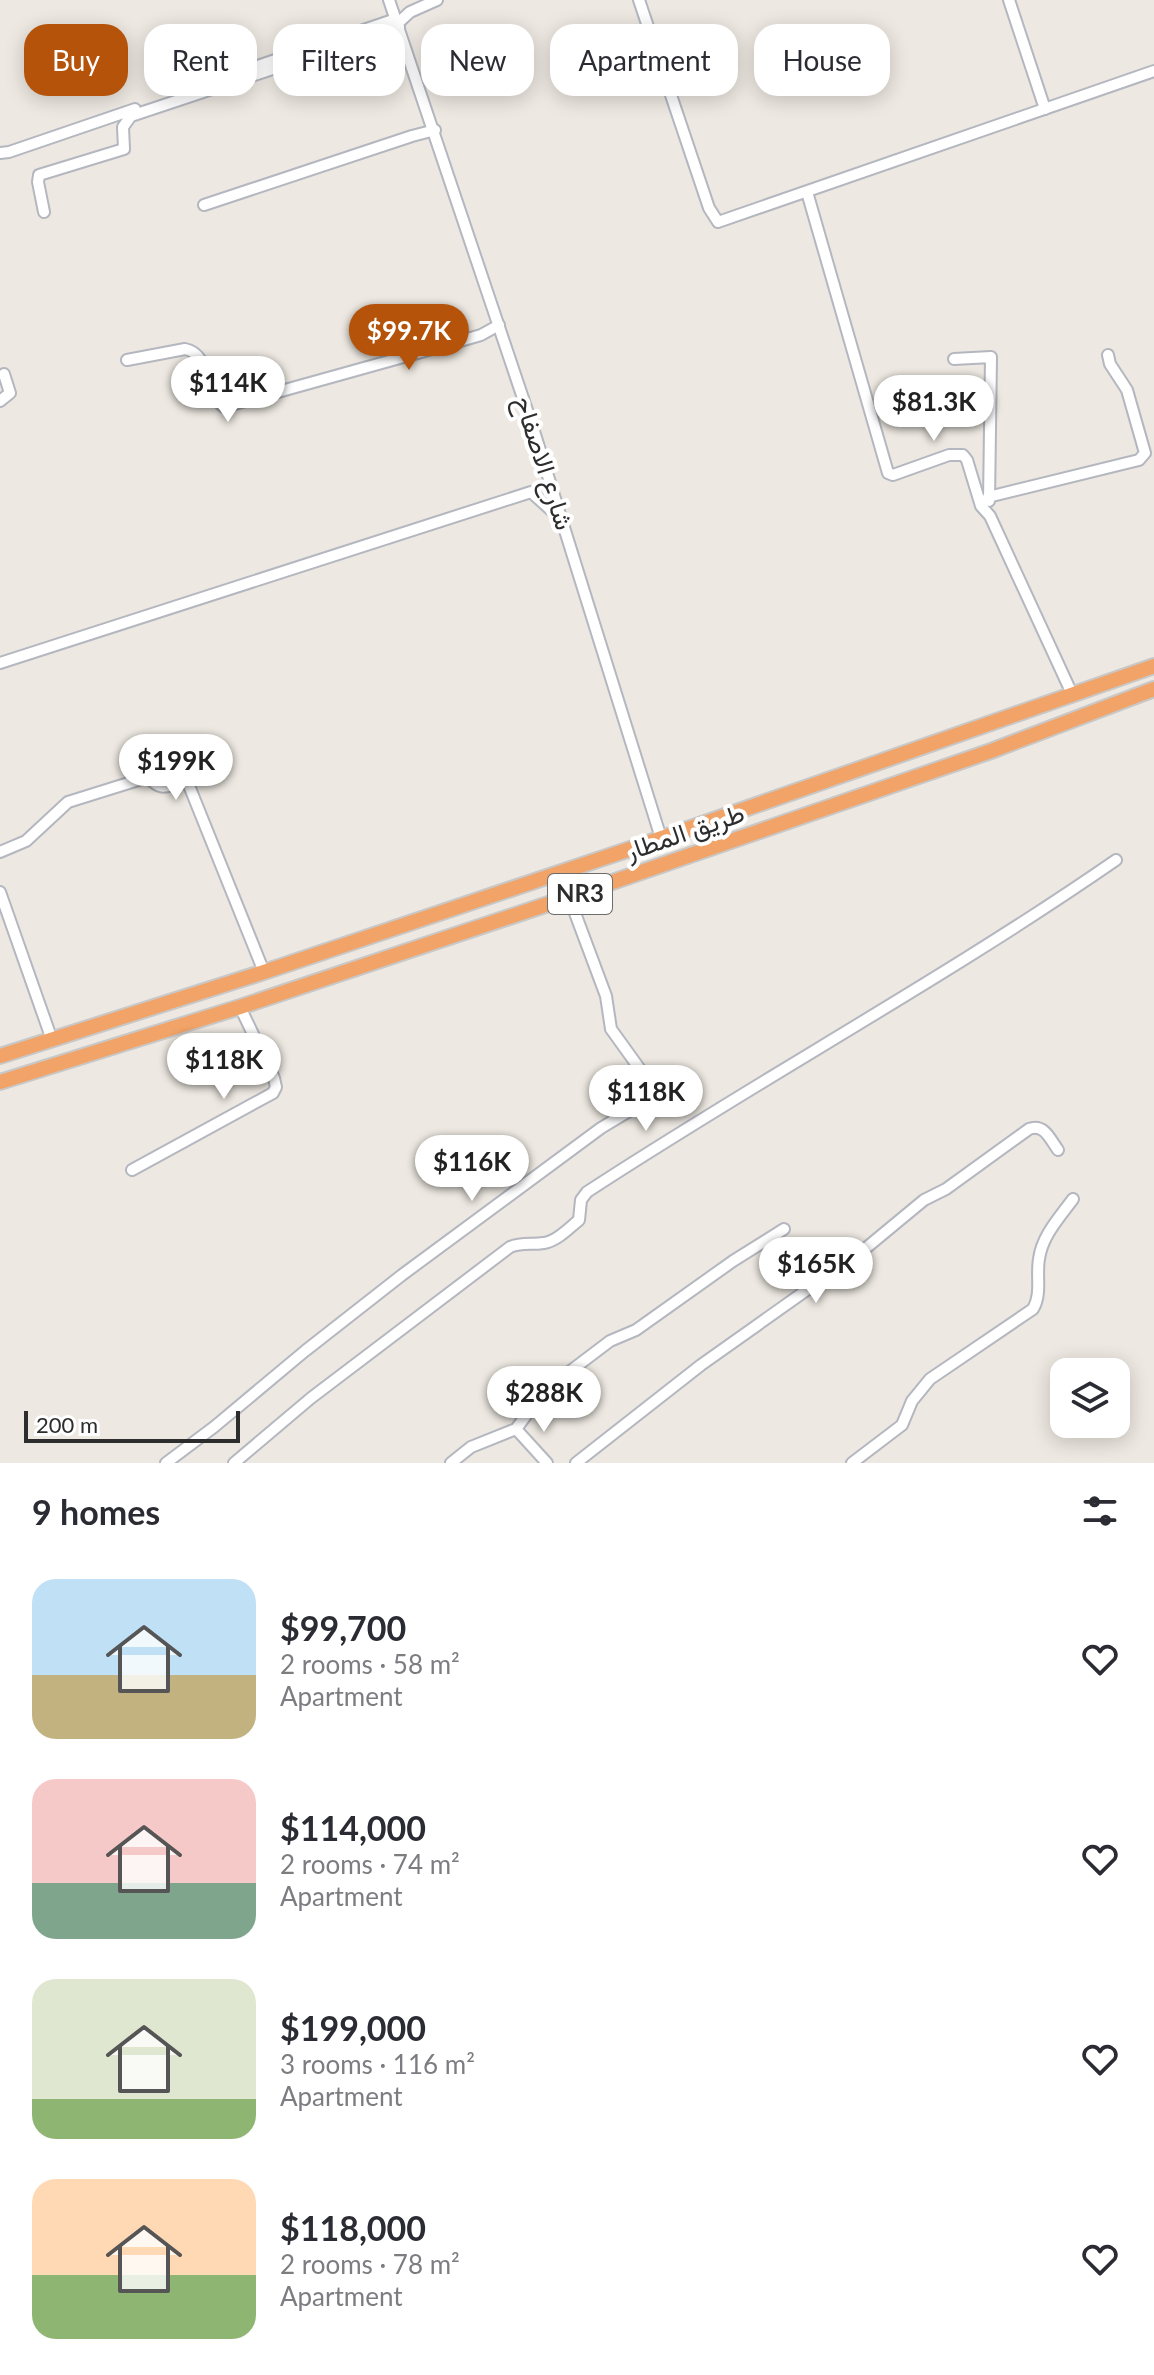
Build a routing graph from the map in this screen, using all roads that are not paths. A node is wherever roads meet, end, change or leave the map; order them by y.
1 (389, 0) edge
2 (437, 0) edge
3 (639, 0) edge
4 (1009, 0) edge
5 (397, 23) junction
6 (1154, 71) edge
7 (1045, 109) junction
8 (435, 130) junction
9 (0, 153) edge
10 (807, 192) junction
11 (204, 205) dead end
12 (44, 212) dead end
13 (499, 325) junction
14 (1108, 355) dead end
15 (954, 359) dead end
16 (127, 360) dead end
17 (4, 374) dead end
18 (0, 401) edge
19 (988, 497) junction
20 (990, 516) junction
21 (562, 520) junction
22 (0, 663) edge
23 (1154, 666) edge
24 (1154, 689) edge
25 (1073, 696) junction
26 (661, 838) junction
27 (0, 852) edge
28 (1116, 860) dead end
29 (0, 892) edge
30 (569, 897) junction
31 (264, 972) junction
32 (240, 1007) junction
33 (52, 1040) junction
34 (0, 1056) edge
35 (0, 1082) edge
36 (1058, 1150) dead end
37 (132, 1170) dead end
38 (1073, 1199) dead end
39 (784, 1229) dead end
40 (516, 1429) junction
41 (166, 1463) edge
42 (234, 1463) edge
43 (451, 1463) edge
44 (547, 1463) edge
45 (576, 1463) edge
46 (852, 1463) edge

1 - 5 street, شارع الاصفاح
2 - 5 street
3 - 10 street
4 - 7 street
5 - 8 street, شارع الاصفاح
5 - 9 street
5 - 12 street
6 - 7 street
7 - 10 street
8 - 11 street
8 - 13 street, شارع الاصفاح
10 - 20 street
13 - 16 street
13 - 21 street, شارع الاصفاح
14 - 19 street
15 - 19 street
17 - 18 street
19 - 20 street
20 - 25 street
21 - 22 street
21 - 26 street, شارع الاصفاح
23 - 25 highway, طريق المطار / NR3
24 - 30 highway, طريق المطار / NR3
25 - 26 highway, طريق المطار / NR3
26 - 31 highway, طريق المطار / NR3
27 - 31 street
28 - 42 street
29 - 33 street
30 - 32 highway, طريق المطار / NR3
30 - 41 street
31 - 33 highway, طريق المطار / NR3
32 - 35 highway, طريق المطار / NR3
32 - 37 street
33 - 34 highway, طريق المطار / NR3
36 - 45 street
38 - 46 street
39 - 40 street
40 - 43 street
40 - 44 street

